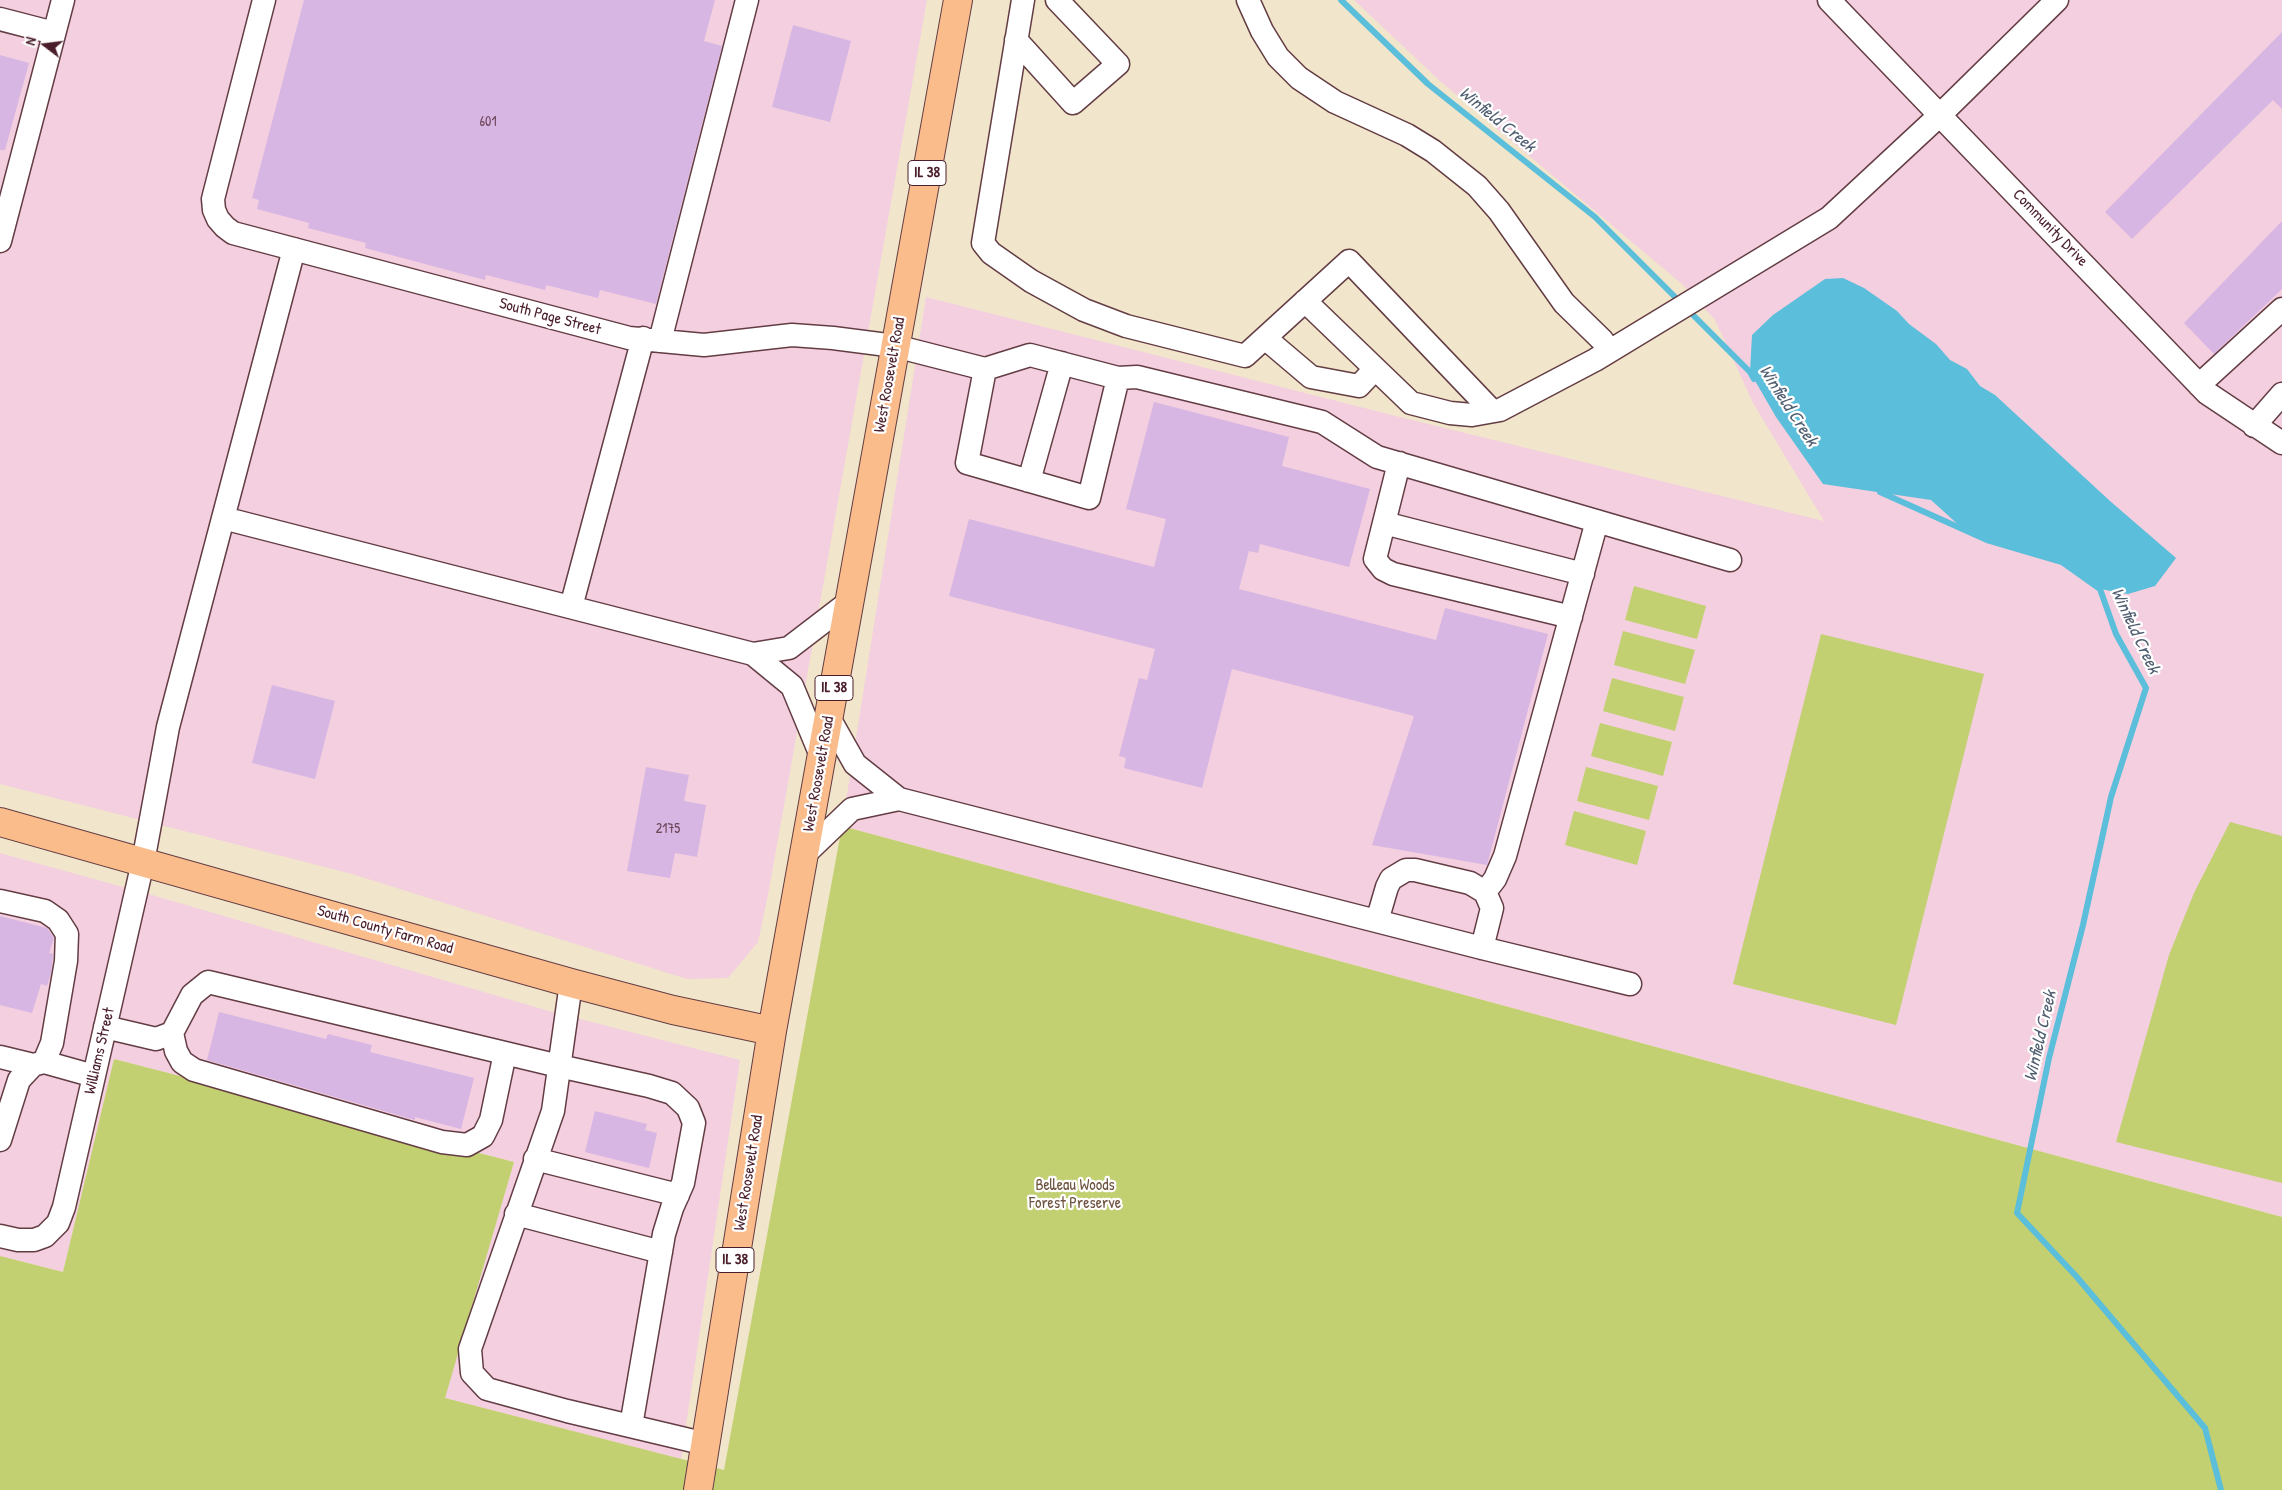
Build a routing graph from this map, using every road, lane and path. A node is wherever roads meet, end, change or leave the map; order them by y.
1 (63, 0) edge
2 (264, 0) edge
3 (747, 0) edge
4 (958, 0) edge
5 (1023, 0) edge
6 (1057, 0) edge
7 (1248, 0) edge
8 (1829, 0) edge
9 (2057, 0) edge
10 (0, 19) edge
11 (54, 33) junction
12 (1016, 40) junction
13 (1941, 114) junction
14 (0, 240) edge
15 (294, 249) junction
16 (1305, 301) junction
17 (2282, 309) edge
18 (1265, 338) junction
19 (651, 340) junction
20 (895, 346) junction
21 (1610, 351) junction
22 (1062, 363) junction
23 (985, 368) junction
24 (1375, 369) junction
25 (1118, 378) junction
26 (2199, 385) junction
27 (2282, 394) edge
28 (1492, 411) junction
29 (2254, 426) junction
30 (2282, 443) edge
31 (1399, 463) junction
32 (1029, 481) junction
33 (223, 518) junction
34 (1597, 521) junction
35 (1384, 523) junction
36 (1730, 560) dead end
37 (1583, 574) junction
38 (850, 602) junction
39 (571, 607) junction
40 (1571, 617) junction
41 (753, 654) junction
42 (829, 718) junction
43 (822, 758) junction
44 (899, 799) junction
45 (0, 822) edge
46 (805, 854) junction
47 (143, 862) junction
48 (1485, 892) junction
49 (0, 901) edge
50 (1377, 921) junction
51 (1482, 948) junction
52 (571, 983) junction
53 (1630, 984) dead end
54 (106, 1027) junction
55 (772, 1030) junction
56 (172, 1033) junction
57 (506, 1053) junction
58 (0, 1057) edge
59 (39, 1064) junction
60 (559, 1066) junction
61 (94, 1076) junction
62 (0, 1140) edge
63 (536, 1159) junction
64 (678, 1195) junction
65 (516, 1214) junction
66 (0, 1236) edge
67 (661, 1252) junction
68 (631, 1426) junction
69 (706, 1444) junction
70 (698, 1490) edge

1 - 11 street
2 - 15 street, South Page Street
3 - 19 street
4 - 20 main road, West Roosevelt Road / IL 38
5 - 12 street
6 - 12 street
7 - 21 street
8 - 13 street, Community Drive
9 - 13 street
10 - 11 street
11 - 14 street
12 - 18 street
13 - 21 street
13 - 26 street, Community Drive
15 - 19 street, South Page Street
15 - 33 street, Williams Street
16 - 18 street
16 - 24 street
16 - 28 street
17 - 26 street
18 - 24 street
19 - 20 street, South Page Street
19 - 39 street
20 - 23 street, South Page Street
20 - 38 main road, West Roosevelt Road / IL 38
21 - 28 street
22 - 23 street
22 - 25 street
22 - 32 street
23 - 32 street
24 - 28 street
25 - 31 street
25 - 32 street
26 - 29 street, Community Drive
27 - 29 street
29 - 30 street, Community Drive
31 - 34 street
31 - 35 street
33 - 39 street
33 - 47 street, Williams Street
34 - 36 street
34 - 37 street
35 - 37 street
35 - 40 street
37 - 40 street
38 - 41 street
38 - 42 main road, West Roosevelt Road / IL 38
39 - 41 street
40 - 48 street
41 - 43 street
42 - 43 main road, West Roosevelt Road / IL 38
42 - 44 street
43 - 46 main road, West Roosevelt Road / IL 38
44 - 46 street
44 - 50 street
45 - 47 main road, South County Farm Road
46 - 55 main road, West Roosevelt Road / IL 38
47 - 52 main road, South County Farm Road
47 - 54 street, Williams Street
48 - 50 street
48 - 51 street
49 - 59 street
50 - 51 street
51 - 53 street
52 - 55 main road, South County Farm Road
52 - 60 street
54 - 56 street
54 - 61 street, Williams Street
55 - 69 main road, West Roosevelt Road / IL 38
56 - 57 street
56 - 57 street
57 - 60 street
58 - 59 street
59 - 61 street
59 - 62 street
60 - 63 street
60 - 64 street
61 - 66 street, Williams Street
63 - 64 street
63 - 65 street
64 - 67 street
65 - 67 street
65 - 68 street
67 - 68 street
68 - 69 street
69 - 70 main road, West Roosevelt Road / IL 38

